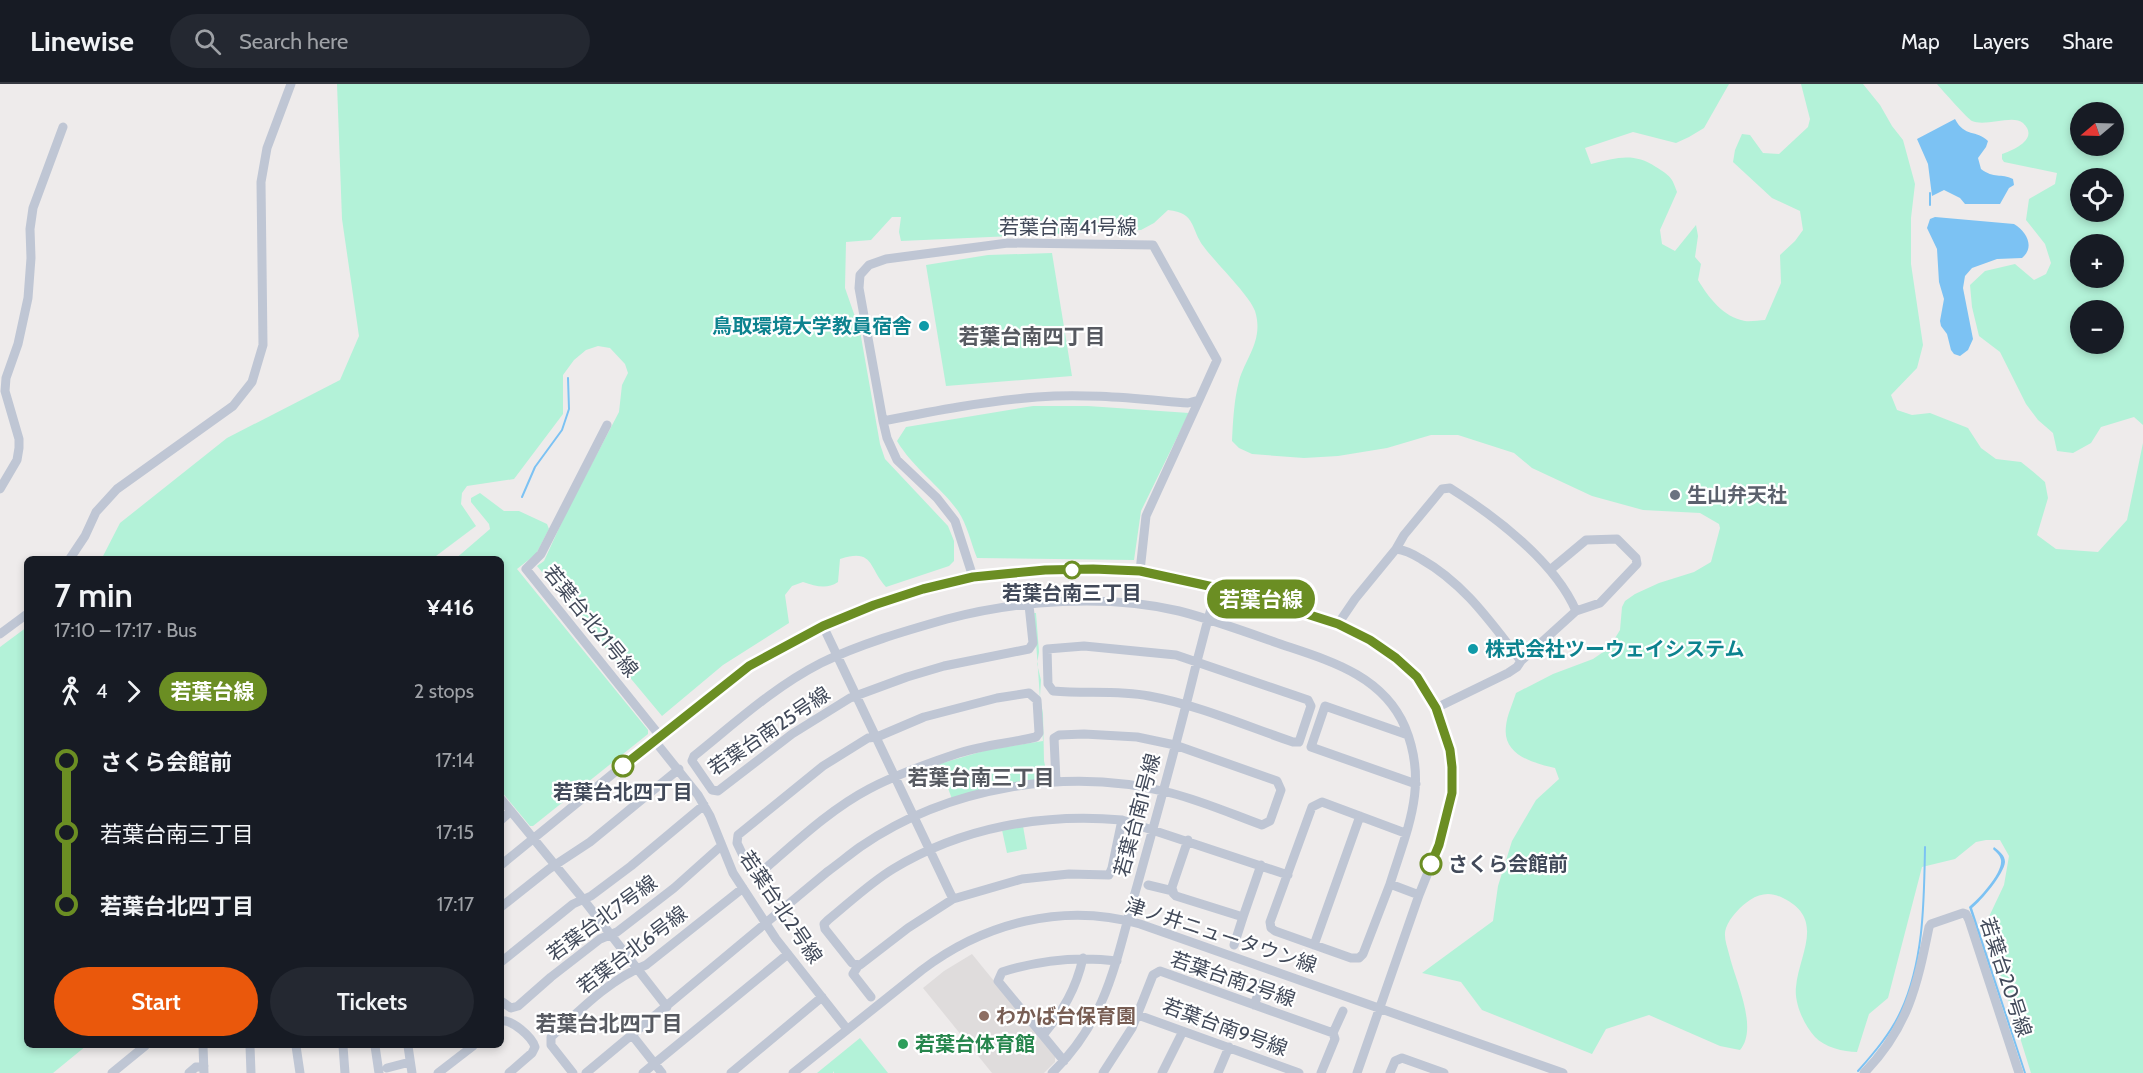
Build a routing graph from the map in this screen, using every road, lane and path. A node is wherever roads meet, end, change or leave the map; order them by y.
1 (291, 84) edge
2 (63, 128) dead end
3 (1199, 400) junction
4 (884, 421) junction
5 (607, 425) dead end
6 (0, 489) edge
7 (1396, 549) junction
8 (72, 556) edge
9 (1550, 570) junction
10 (1140, 571) junction
11 (973, 577) junction
12 (1218, 587) junction
13 (1029, 605) junction
14 (1576, 611) junction
15 (24, 616) edge
16 (1207, 619) junction
17 (1338, 624) junction
18 (823, 626) junction
19 (0, 634) edge
20 (838, 656) junction
21 (1521, 661) junction
22 (1197, 662) junction
23 (857, 697) junction
24 (1185, 703) junction
25 (1436, 708) junction
26 (1408, 735) junction
27 (877, 737) junction
28 (657, 738) junction
29 (1175, 745) junction
30 (679, 769) junction
31 (895, 776) junction
32 (1056, 781) junction
33 (1416, 784) junction
34 (1163, 791) junction
35 (504, 803) edge
36 (704, 805) junction
37 (511, 811) junction
38 (1360, 816) junction
39 (504, 817) edge
40 (914, 817) junction
41 (1122, 820) junction
42 (1153, 829) junction
43 (1406, 833) junction
44 (534, 838) junction
45 (1188, 840) junction
46 (721, 846) junction
47 (930, 850) junction
48 (504, 863) edge
49 (555, 865) junction
50 (1261, 865) junction
51 (1288, 875) junction
52 (1390, 884) junction
53 (1148, 885) dead end
54 (743, 888) junction
55 (1173, 891) junction
56 (1419, 895) junction
57 (583, 899) junction
58 (953, 899) junction
59 (504, 905) edge
60 (1243, 917) junction
61 (1128, 921) junction
62 (766, 924) junction
63 (610, 934) junction
64 (1234, 945) dead end
65 (1314, 945) junction
66 (788, 954) junction
67 (1083, 958) junction
68 (504, 960) edge
69 (1117, 961) junction
70 (858, 966) junction
71 (637, 969) junction
72 (1263, 982) dead end
73 (822, 997) junction
74 (871, 997) dead end
75 (504, 1003) edge
76 (1254, 1005) junction
77 (667, 1007) junction
78 (1378, 1008) junction
79 (1343, 1011) dead end
80 (1138, 1015) junction
81 (504, 1021) edge
82 (847, 1029) junction
83 (1183, 1031) junction
84 (1333, 1033) junction
85 (632, 1035) junction
86 (1043, 1035) junction
87 (1229, 1047) junction
88 (142, 1048) edge
89 (203, 1048) edge
90 (250, 1048) edge
91 (296, 1048) edge
92 (343, 1048) edge
93 (375, 1048) edge
94 (408, 1048) edge
95 (469, 1048) edge
96 (1064, 1060) junction
97 (410, 1062) junction
98 (654, 1064) junction
99 (204, 1069) edge
100 (1273, 1069) edge
101 (1541, 1069) edge
102 (381, 1071) edge
103 (111, 1073) edge
104 (189, 1073) edge
105 (252, 1073) edge
106 (300, 1073) edge
107 (345, 1073) edge
108 (366, 1073) edge
109 (412, 1073) edge
110 (438, 1073) edge
111 (509, 1073) edge
112 (573, 1073) edge
113 (586, 1073) edge
114 (644, 1073) edge
115 (662, 1073) edge
116 (731, 1073) edge
117 (793, 1073) edge
118 (1052, 1073) edge
119 (1103, 1073) edge
120 (1162, 1073) edge
121 (1218, 1073) edge
122 (1299, 1073) edge
123 (1321, 1073) edge
124 (1357, 1073) edge
125 (1390, 1073) edge
126 (1443, 1073) edge
127 (1563, 1073) edge
128 (1864, 1073) edge
129 (2019, 1073) edge

1 - 8 street
2 - 6 street
3 - 4 street
3 - 4 street, 若葉台南41号線
3 - 10 street
4 - 11 street, 若葉台南41号線
5 - 28 street, 若葉台北21号線
7 - 9 street
7 - 17 street
7 - 21 street
9 - 14 street
9 - 14 street
10 - 11 street
10 - 12 street
11 - 18 street
12 - 16 street, 若葉台南1号線
12 - 17 street
13 - 16 street, 若葉台南25号線
13 - 20 street, 若葉台南25号線
13 - 23 street, 若葉台南25号線
14 - 21 street
15 - 19 street
16 - 22 street, 若葉台南1号線
16 - 26 street, 若葉台南25号線
17 - 25 street
18 - 20 street
18 - 28 street
20 - 23 street
20 - 23 street, 若葉台南25号線
21 - 25 street
22 - 24 street, 若葉台南1号線
22 - 24 street
22 - 24 street
23 - 27 street
24 - 29 street, 若葉台南1号線
25 - 56 street
26 - 33 street, 若葉台南25号線
26 - 33 street
27 - 31 street
27 - 31 street
27 - 31 street
28 - 30 street, 若葉台北2号線
28 - 44 street
29 - 32 street
29 - 34 street, 若葉台南1号線
29 - 34 street
30 - 36 street, 若葉台北2号線
30 - 49 street
31 - 40 street
32 - 34 street
32 - 40 street
33 - 43 street, 若葉台南25号線
34 - 42 street, 若葉台南1号線
35 - 37 street
36 - 46 street, 若葉台北2号線
36 - 57 street, 若葉台北7号線
37 - 39 street
37 - 44 street
38 - 43 street
38 - 51 street
38 - 65 street
40 - 47 street
40 - 62 street
41 - 42 street
41 - 47 street
41 - 58 street
42 - 45 street
42 - 61 street, 若葉台南1号線
43 - 52 street, 若葉台南25号線
44 - 48 street
44 - 49 street
45 - 50 street
45 - 55 street
46 - 54 street, 若葉台北2号線
46 - 63 street, 若葉台北7号線
47 - 58 street
47 - 70 street
49 - 57 street
49 - 59 street
50 - 51 street
50 - 60 street
51 - 65 street
52 - 56 street
52 - 65 street, 若葉台南25号線
53 - 55 street
54 - 62 street, 若葉台北2号線
54 - 71 street, 若葉台北6号線
55 - 60 street
56 - 78 street
57 - 63 street
57 - 68 street, 若葉台北7号線
58 - 70 street
60 - 64 street
61 - 69 street, 若葉台南1号線
61 - 78 street, 津ノ井ニュータウン線
61 - 82 street, 津ノ井ニュータウン線
62 - 66 street, 若葉台北2号線
62 - 77 street
63 - 71 street
63 - 75 street, 若葉台北7号線
66 - 73 street, 若葉台北2号線
66 - 98 street
67 - 69 street
67 - 86 street
67 - 86 street
69 - 96 street, 若葉台南1号線
70 - 74 street
71 - 77 street
71 - 112 street, 若葉台北6号線
72 - 76 street
73 - 82 street, 若葉台北2号線
73 - 116 street
76 - 80 street, 若葉台南2号線
76 - 84 street, 若葉台南2号線
77 - 85 street
78 - 101 street, 津ノ井ニュータウン線
78 - 124 street
79 - 84 street
80 - 83 street, 若葉台南9号線
80 - 119 street, 若葉台南2号線
81 - 111 street
82 - 117 street, 津ノ井ニュータウン線
83 - 87 street, 若葉台南9号線
83 - 120 street
84 - 123 street
85 - 98 street
85 - 113 street
86 - 96 street
87 - 100 street, 若葉台南9号線
87 - 121 street
88 - 103 street
89 - 99 street
90 - 105 street
91 - 106 street
92 - 107 street
93 - 102 street
94 - 97 street
95 - 110 street
96 - 118 street, 若葉台南1号線
97 - 102 street
97 - 109 street
98 - 114 street
98 - 115 street
99 - 104 street
100 - 122 street, 若葉台南9号線
101 - 127 street, 津ノ井ニュータウン線
102 - 108 street
125 - 126 street
128 - 129 street, 若葉台20号線

